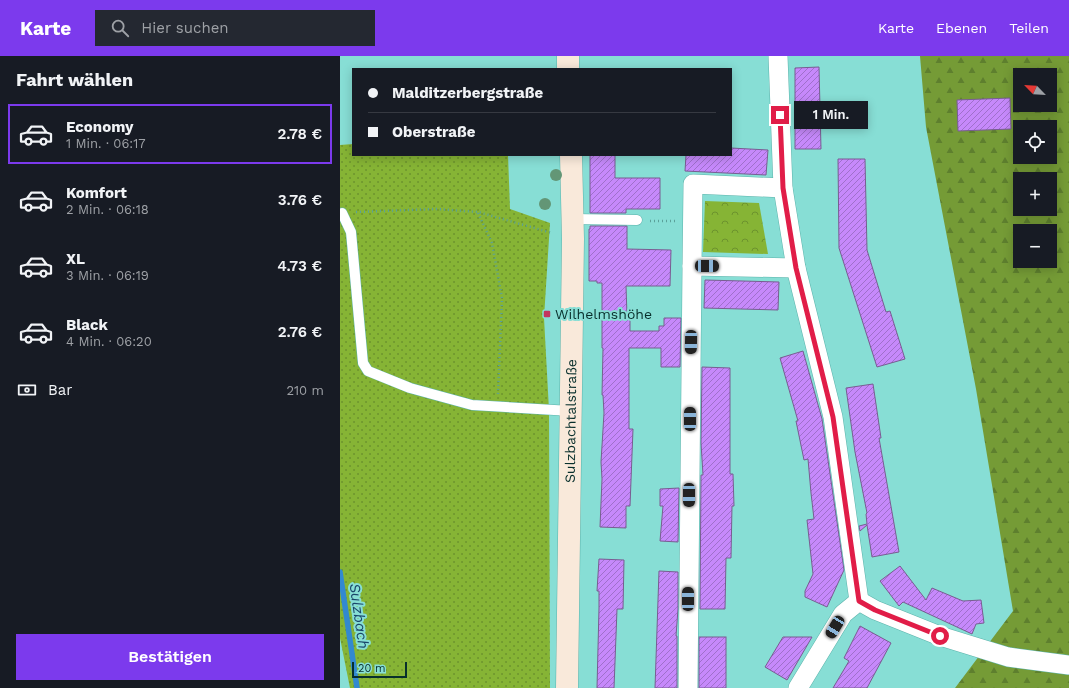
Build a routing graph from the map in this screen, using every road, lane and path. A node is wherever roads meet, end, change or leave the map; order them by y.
1 (568, 56) edge
2 (778, 56) edge
3 (568, 68) edge
4 (571, 156) edge
5 (783, 188) junction
6 (478, 212) junction
7 (342, 213) joint
8 (637, 220) joint
9 (693, 222) junction
10 (573, 229) junction
11 (692, 266) junction
12 (796, 268) junction
13 (498, 407) junction
14 (571, 411) junction
15 (859, 601) junction
16 (1069, 665) edge
17 (567, 688) edge
18 (688, 688) edge
19 (798, 688) edge

1 - 3 main road
2 - 5 street
4 - 10 main road, Sulzbachtalstraße
5 - 9 street
5 - 12 street
6 - 7 path
6 - 10 path
6 - 13 path
7 - 13 lane
8 - 9 path
8 - 10 lane
9 - 11 street
10 - 14 main road, Sulzbachtalstraße
11 - 12 street
11 - 18 street
12 - 15 street
13 - 14 lane
14 - 17 main road, Sulzbachtalstraße
15 - 16 street
15 - 19 street

